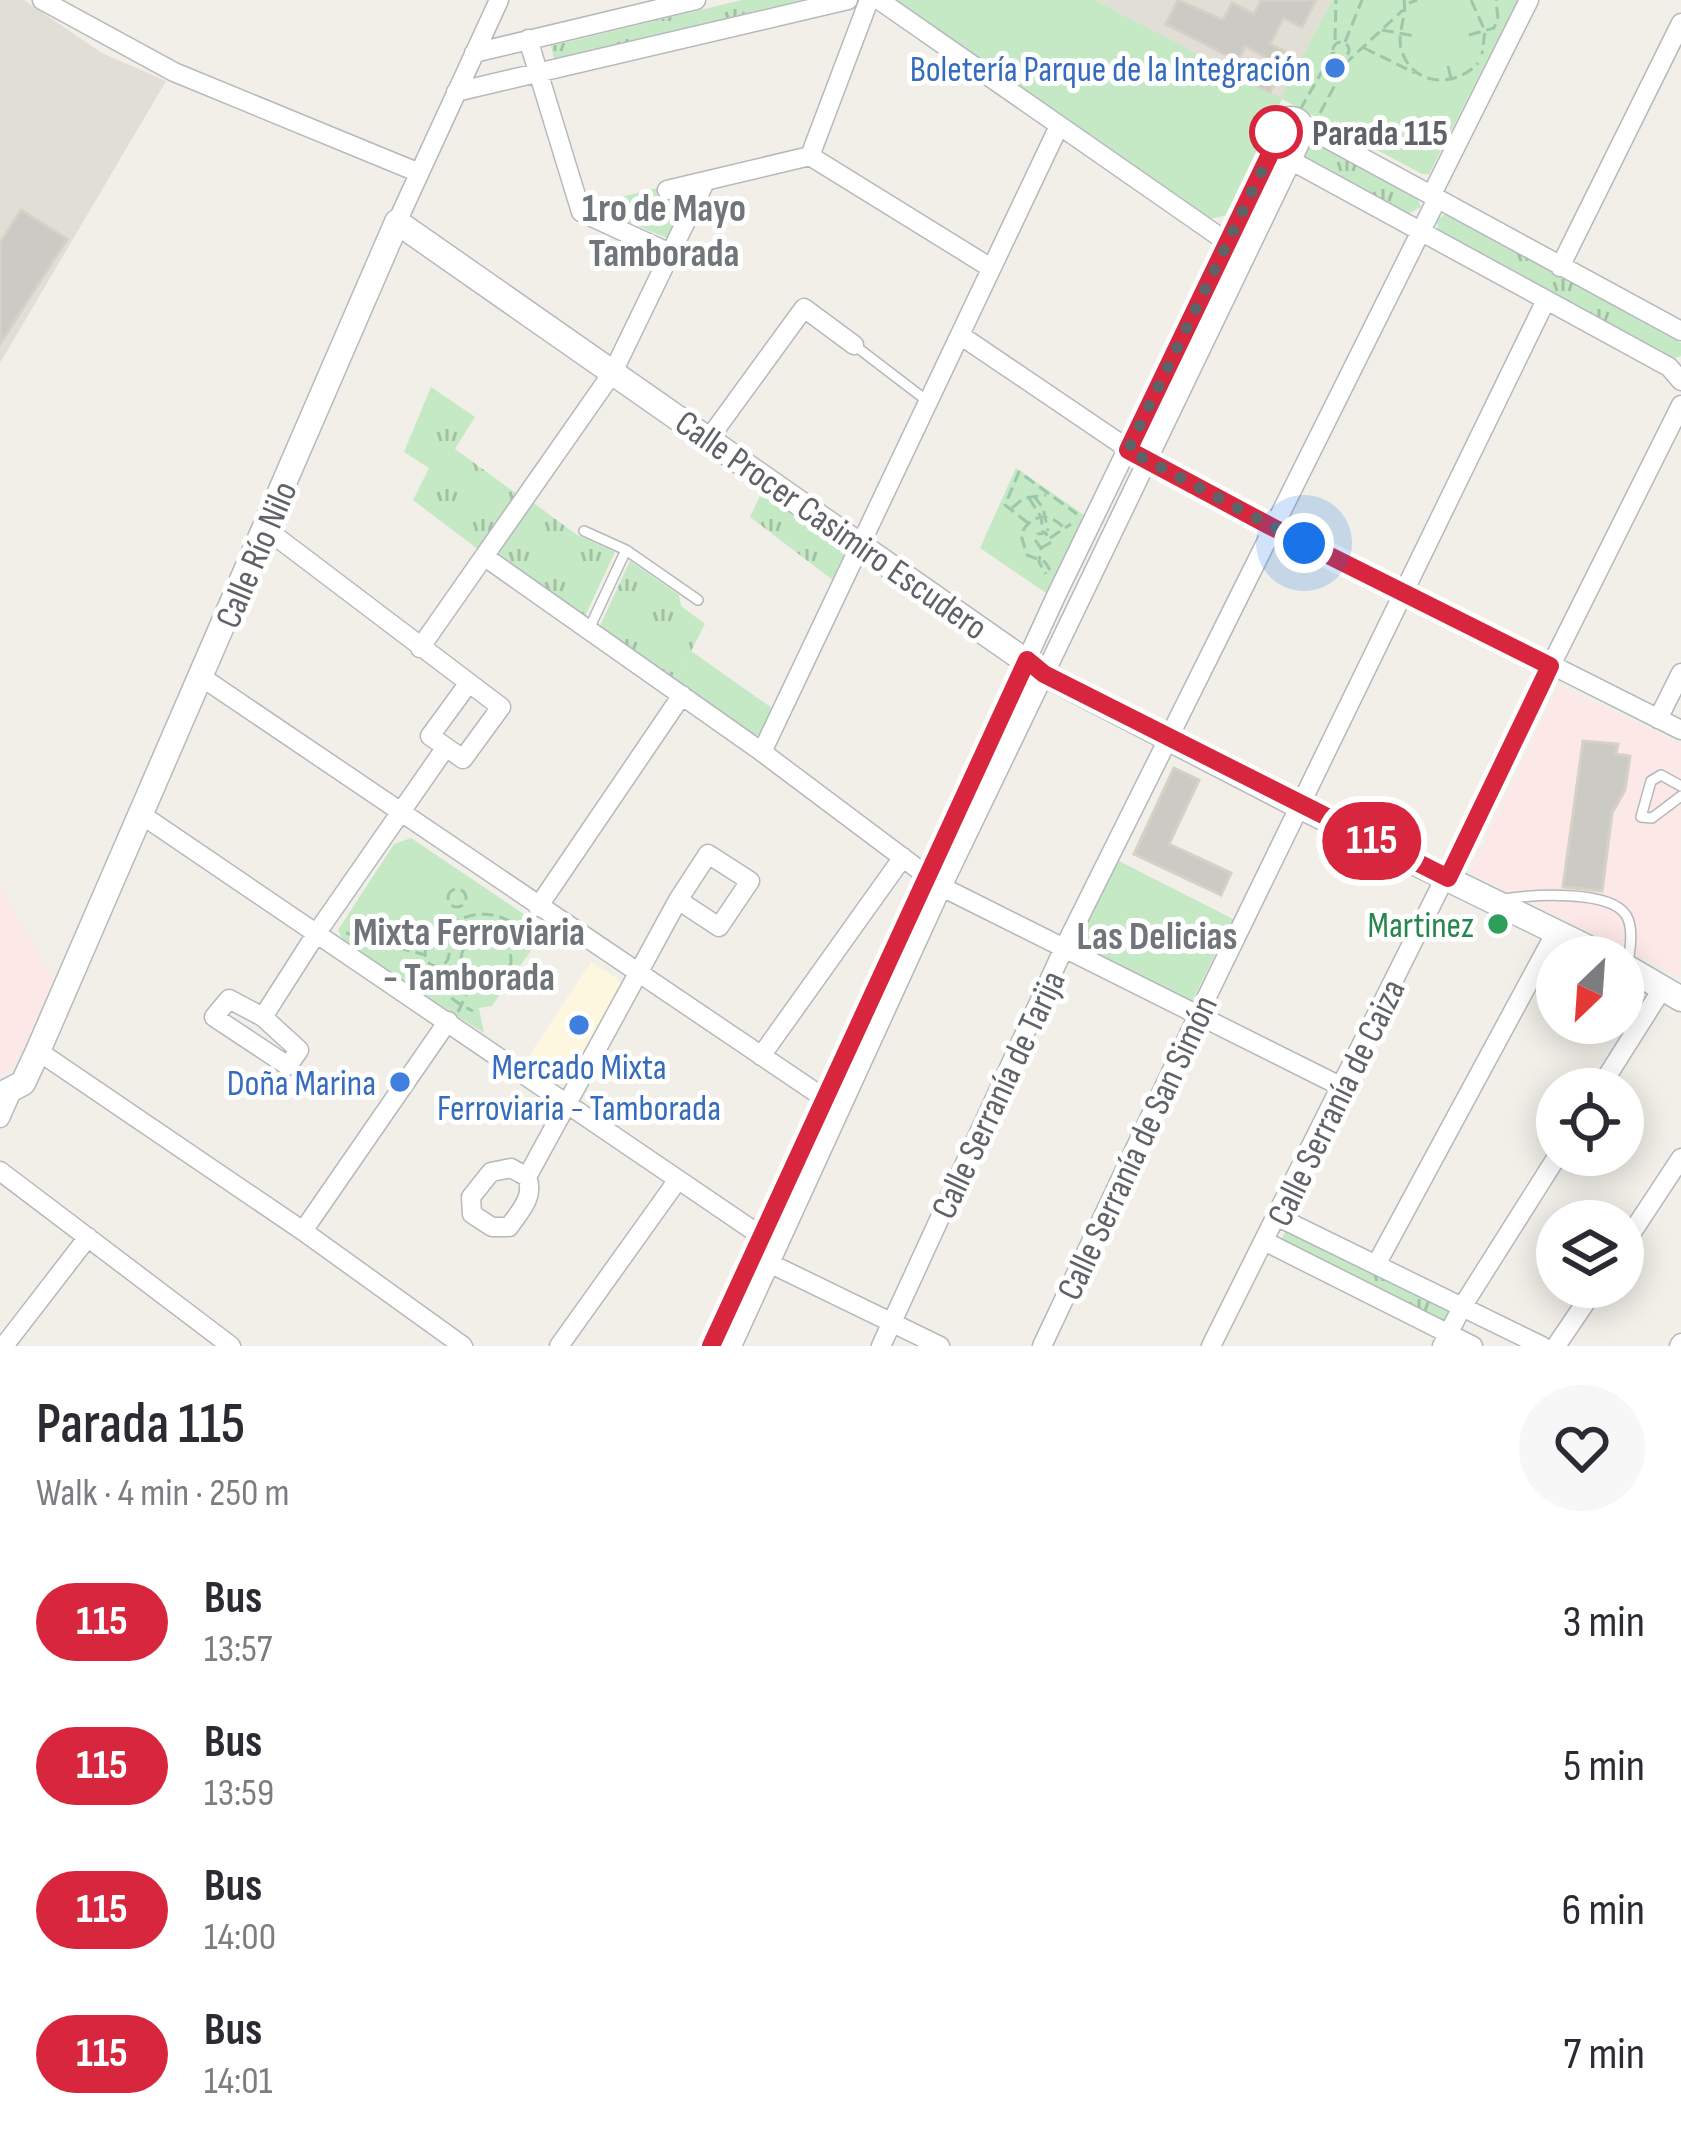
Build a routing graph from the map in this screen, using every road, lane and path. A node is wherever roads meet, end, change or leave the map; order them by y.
1 (42, 0) edge
2 (499, 0) edge
3 (695, 0) edge
4 (848, 0) edge
5 (869, 0) edge
6 (879, 0) edge
7 (1336, 0) edge
8 (1362, 0) edge
9 (1471, 0) edge
10 (1496, 0) edge
11 (1529, 0) edge
12 (1408, 3) edge
13 (1681, 23) edge
14 (1382, 30) junction
15 (1484, 31) junction
16 (1401, 34) junction
17 (1469, 34) dead end
18 (1415, 36) dead end
19 (528, 39) junction
20 (1345, 42) junction
21 (1336, 43) junction
22 (1362, 47) junction
23 (1333, 52) junction
24 (474, 53) junction
25 (1350, 56) junction
26 (1448, 66) dead end
27 (539, 73) junction
28 (1421, 76) junction
29 (1451, 80) junction
30 (456, 92) junction
31 (1059, 126) junction
32 (1303, 128) junction
33 (1274, 141) junction
34 (810, 156) junction
35 (1290, 160) junction
36 (417, 172) junction
37 (705, 182) junction
38 (667, 190) dead end
39 (1434, 198) junction
40 (397, 222) junction
41 (1420, 229) junction
42 (1227, 242) junction
43 (672, 254) junction
44 (1560, 267) junction
45 (991, 268) junction
46 (1546, 301) junction
47 (1681, 331) edge
48 (960, 334) junction
49 (854, 345) joint
50 (614, 372) junction
51 (1681, 381) edge
52 (929, 402) junction
53 (1681, 405) edge
54 (710, 437) junction
55 (1128, 450) junction
56 (1146, 461) junction
57 (1051, 495) junction
58 (1030, 496) junction
59 (1011, 510) junction
60 (1043, 517) junction
61 (1028, 524) junction
62 (1270, 526) junction
63 (1064, 528) junction
64 (266, 529) junction
65 (584, 531) dead end
66 (1047, 535) junction
67 (863, 546) junction
68 (1044, 547) junction
69 (626, 550) junction
70 (485, 556) junction
71 (1039, 562) junction
72 (1054, 581) dead end
73 (1403, 593) junction
74 (698, 600) dead end
75 (589, 629) junction
76 (421, 648) junction
77 (1550, 666) junction
78 (1035, 667) junction
79 (1681, 673) edge
80 (202, 678) junction
81 (468, 684) junction
82 (682, 695) junction
83 (1658, 719) junction
84 (1681, 730) edge
85 (1166, 738) junction
86 (446, 747) junction
87 (762, 752) junction
88 (1681, 785) edge
89 (1681, 796) edge
90 (1299, 806) junction
91 (399, 812) junction
92 (142, 815) junction
93 (903, 857) junction
94 (1448, 878) junction
95 (935, 882) junction
96 (678, 900) dead end
97 (1493, 901) junction
98 (464, 905) dead end
99 (538, 907) junction
100 (468, 915) junction
101 (321, 927) junction
102 (520, 928) junction
103 (1556, 932) junction
104 (1564, 936) edge
105 (1629, 936) edge
106 (530, 940) dead end
107 (441, 943) junction
108 (506, 944) junction
109 (1064, 948) junction
110 (425, 955) junction
111 (438, 966) junction
112 (639, 975) junction
113 (1644, 976) edge
114 (473, 982) junction
115 (1673, 992) edge
116 (464, 1007) junction
117 (473, 1011) dead end
118 (1198, 1015) junction
119 (263, 1017) dead end
120 (448, 1021) junction
121 (38, 1051) junction
122 (761, 1056) junction
123 (1615, 1068) edge
124 (1340, 1086) junction
125 (6, 1093) edge
126 (824, 1098) junction
127 (568, 1103) junction
128 (0, 1118) edge
129 (1681, 1158) edge
130 (0, 1171) edge
131 (1545, 1176) edge
132 (527, 1177) dead end
133 (677, 1181) junction
134 (1644, 1214) edge
135 (1278, 1217) junction
136 (303, 1231) junction
137 (88, 1238) junction
138 (1266, 1243) junction
139 (766, 1251) junction
140 (1376, 1265) junction
141 (1462, 1307) junction
142 (1581, 1308) edge
143 (892, 1322) junction
144 (1445, 1340) edge
145 (6, 1342) edge
146 (231, 1346) edge
147 (463, 1346) edge
148 (560, 1346) edge
149 (711, 1346) edge
150 (732, 1346) edge
151 (881, 1346) edge
152 (940, 1346) edge
153 (1042, 1346) edge
154 (1211, 1346) edge
155 (1473, 1346) edge
156 (1542, 1346) edge
157 (1556, 1346) edge

1 - 36 street
2 - 24 street, Calle Río Nilo
3 - 19 street
4 - 27 street
5 - 34 street
6 - 31 street
7 - 21 path
8 - 20 path
9 - 15 path
10 - 15 path
11 - 39 street, Calle Serranía de Tarija
12 - 14 path
12 - 16 path
13 - 44 street
14 - 16 path
14 - 22 path
15 - 17 path
15 - 29 path
16 - 18 path
16 - 28 path
19 - 24 street
19 - 27 street
20 - 21 path
20 - 25 path
21 - 23 path
22 - 25 path
22 - 28 path
23 - 25 path
23 - 32 path
24 - 30 street, Calle Río Nilo
25 - 32 path
26 - 29 path
27 - 30 street
27 - 43 street
28 - 29 path
30 - 36 street, Calle Río Nilo
31 - 42 street
31 - 45 street
32 - 33 street
32 - 35 street
32 - 39 street
33 - 35 street
33 - 42 street
34 - 37 street
34 - 45 street
35 - 41 street
35 - 56 street
36 - 40 street, Calle Río Nilo
37 - 38 street
37 - 43 street
39 - 41 street, Calle Serranía de Tarija
39 - 44 street
40 - 50 main road, Calle Procer Casimiro Escudero
40 - 64 main road, Calle Río Nilo
41 - 46 street
41 - 62 street, Calle Serranía de Tarija
42 - 55 street
43 - 50 street
44 - 47 street
45 - 48 street
46 - 51 street
46 - 73 street, Calle Serranía de San Simón
48 - 52 street
48 - 55 street
49 - 52 lane
49 - 54 street
50 - 54 main road, Calle Procer Casimiro Escudero
50 - 70 street
52 - 67 street
53 - 77 street, Calle Serranía de Caiza
54 - 67 main road, Calle Procer Casimiro Escudero
55 - 56 street
55 - 78 street
56 - 62 street
56 - 78 street
57 - 58 path
57 - 59 path
57 - 63 path
58 - 59 path
58 - 60 path
59 - 61 path
60 - 61 path
60 - 63 path
60 - 66 path
61 - 71 path
62 - 73 street
62 - 85 street, Calle Serranía de Tarija
63 - 66 path
64 - 76 street
64 - 80 main road, Calle Río Nilo
65 - 69 lane
66 - 68 path
66 - 68 path
67 - 78 main road, Calle Procer Casimiro Escudero
67 - 87 street
68 - 71 path
69 - 74 lane
69 - 75 lane
70 - 75 street
70 - 76 street
71 - 72 path
73 - 77 street
73 - 90 street, Calle Serranía de San Simón
75 - 82 street
76 - 81 street
77 - 83 street
77 - 94 street, Calle Serranía de Caiza
78 - 85 main road, Calle Procer Casimiro Escudero
78 - 95 street
79 - 83 street
80 - 91 street
80 - 92 main road, Calle Río Nilo
81 - 86 street
81 - 86 street
82 - 87 street
82 - 99 street
83 - 84 street
85 - 90 main road, Calle Procer Casimiro Escudero
85 - 109 street, Calle Serranía de Tarija
86 - 91 street
87 - 93 street
88 - 89 lane
90 - 94 main road, Calle Procer Casimiro Escudero
90 - 118 street, Calle Serranía de San Simón
91 - 99 street
91 - 101 street
92 - 101 street
92 - 121 main road, Calle Río Nilo
93 - 95 street
93 - 122 street
94 - 97 main road, Calle Procer Casimiro Escudero
94 - 124 street, Calle Serranía de Caiza
95 - 109 street
95 - 126 street
95 - 139 street
96 - 112 street
97 - 103 main road, Calle Procer Casimiro Escudero
97 - 105 lane
98 - 100 path
99 - 102 path
99 - 112 street
100 - 102 path
100 - 107 path
101 - 110 path
101 - 119 street
101 - 120 street
102 - 106 path
102 - 108 path
103 - 104 main road, Calle Procer Casimiro Escudero
103 - 140 street
107 - 110 path
107 - 111 path
108 - 114 path
108 - 114 path
109 - 118 street
109 - 143 street, Calle Serranía de Tarija
110 - 111 path
111 - 116 path
112 - 122 street
112 - 127 street
113 - 115 main road, Calle Procer Casimiro Escudero
114 - 116 path
115 - 123 street
116 - 117 path
116 - 120 path
118 - 124 street
118 - 153 street, Calle Serranía de San Simón
120 - 127 street
120 - 136 street
121 - 125 main road, Calle Río Nilo
121 - 136 street
122 - 126 street
124 - 135 street, Calle Serranía de Caiza
125 - 128 street
126 - 139 street
127 - 132 street
127 - 133 street
129 - 134 street
130 - 137 street
131 - 141 street
133 - 139 street
133 - 148 street
135 - 138 street, Calle Serranía de Caiza
135 - 140 street
136 - 147 street
137 - 145 street
137 - 146 street
138 - 144 street
138 - 154 street, Calle Serranía de Caiza
139 - 143 street
139 - 149 street
139 - 150 street
140 - 141 street
141 - 144 street
141 - 156 street
142 - 157 street
143 - 151 street, Calle Serranía de Tarija
143 - 152 street
144 - 155 street

